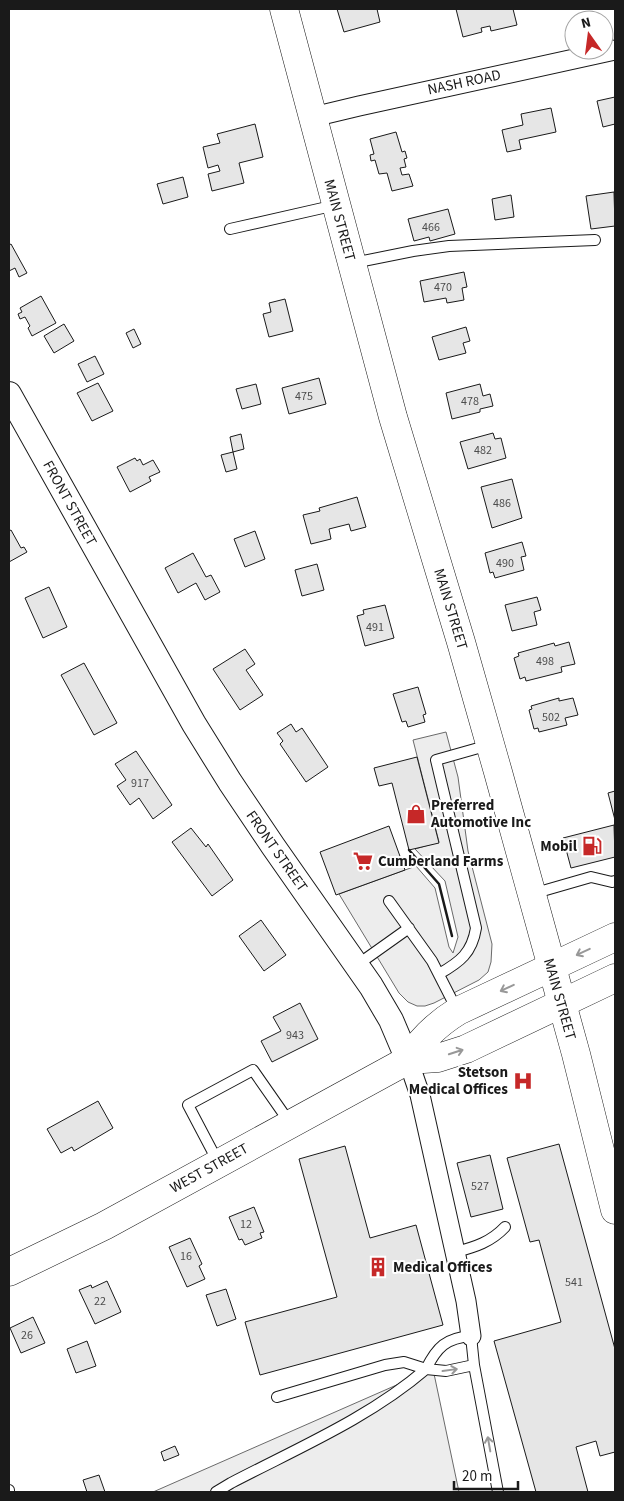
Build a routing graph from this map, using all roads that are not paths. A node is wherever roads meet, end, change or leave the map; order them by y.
1 (284, 9) edge
2 (615, 50) edge
3 (313, 117) junction
4 (336, 205) junction
5 (230, 229) dead end
6 (595, 240) dead end
7 (352, 264) junction
8 (9, 394) edge
9 (490, 745) junction
10 (615, 881) edge
11 (531, 894) junction
12 (389, 901) dead end
13 (408, 928) junction
14 (615, 937) edge
15 (357, 965) junction
16 (552, 967) junction
17 (439, 974) junction
18 (615, 978) edge
19 (562, 1004) junction
20 (458, 1011) junction
21 (408, 1060) junction
22 (290, 1124) junction
23 (218, 1163) junction
24 (614, 1201) edge
25 (505, 1227) dead end
26 (456, 1252) junction
27 (9, 1272) edge
28 (471, 1336) junction
29 (474, 1365) junction
30 (426, 1369) junction
31 (277, 1397) dead end
32 (216, 1492) edge
33 (498, 1492) edge

1 - 3 main road, MAIN STREET
2 - 3 street, NASH ROAD
3 - 4 main road, MAIN STREET
4 - 5 lane
4 - 7 main road, MAIN STREET
6 - 7 lane
7 - 9 main road, MAIN STREET
8 - 15 street, FRONT STREET
9 - 11 main road, MAIN STREET
9 - 17 lane
10 - 11 lane
11 - 16 main road, MAIN STREET
12 - 13 lane
13 - 15 lane
13 - 17 lane
14 -> 16 main road
15 - 21 street, FRONT STREET
16 - 19 main road, MAIN STREET
16 -> 20 main road
17 - 20 lane
18 - 19 main road
21 -> 19 main road
19 - 24 main road, MAIN STREET
20 - 21 main road
21 - 22 main road, WEST STREET
21 - 26 street, FRONT STREET
22 - 23 main road, WEST STREET
22 - 23 lane
23 - 27 main road, WEST STREET
25 - 26 lane
26 - 28 street, FRONT STREET
28 - 29 lane
28 - 30 lane
30 -> 29 lane
33 -> 29 lane
30 - 31 lane
30 - 32 lane

